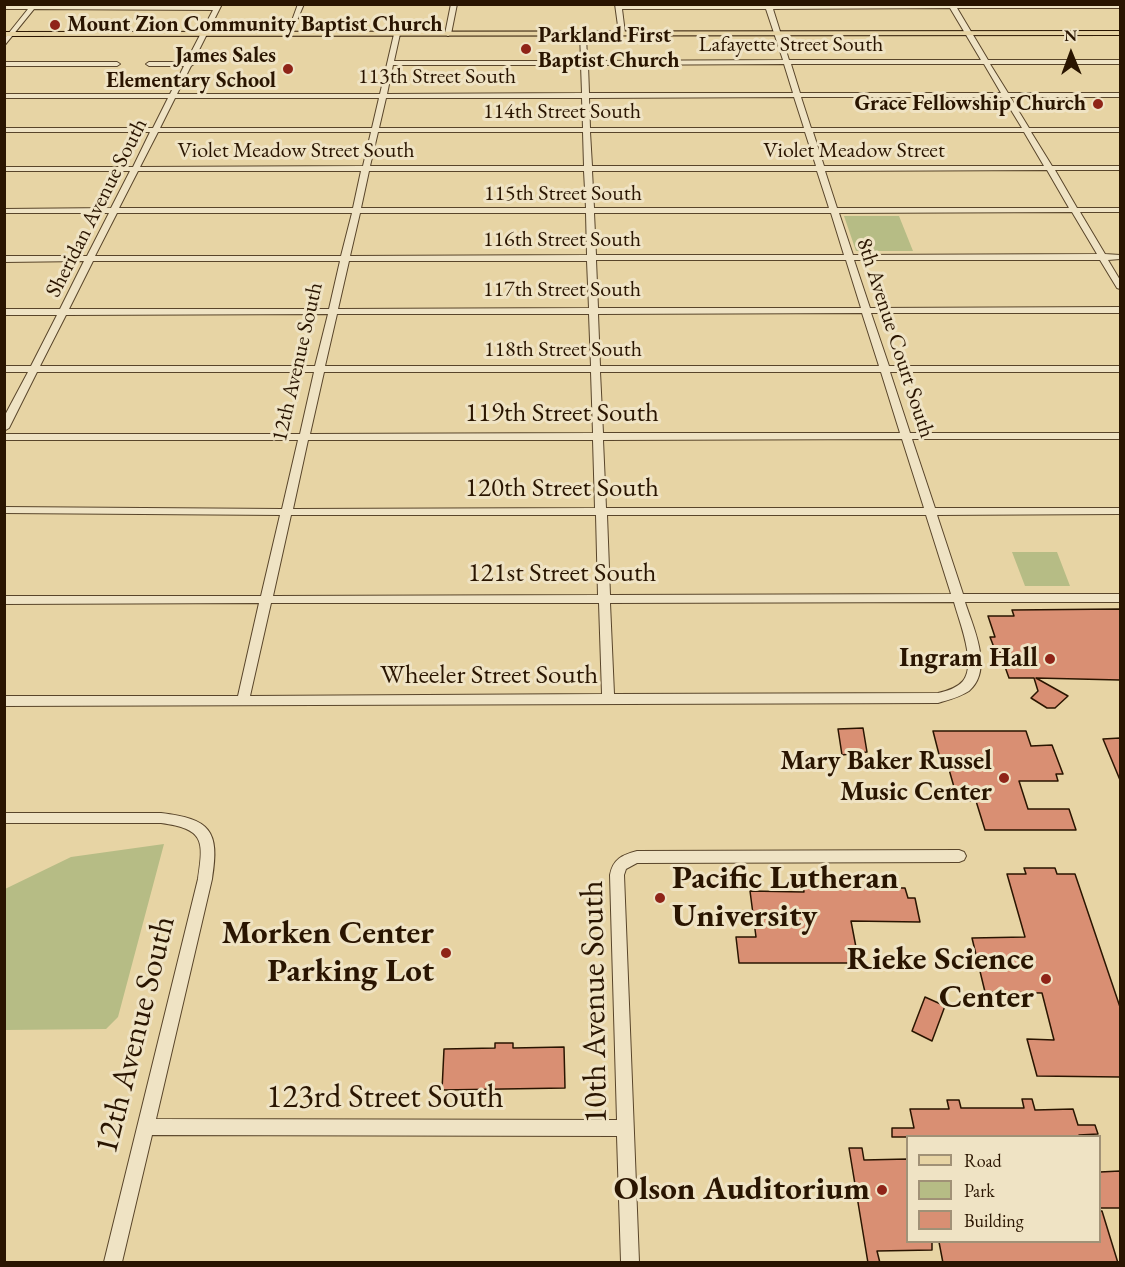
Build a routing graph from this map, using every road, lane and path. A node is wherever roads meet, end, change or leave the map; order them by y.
1 (301, 4) edge
2 (454, 4) edge
3 (952, 5) edge
4 (34, 6) edge
5 (219, 6) edge
6 (618, 6) edge
7 (769, 6) edge
8 (1120, 6) edge
9 (4, 7) edge
10 (292, 25) dead end
11 (583, 33) junction
12 (622, 33) junction
13 (777, 33) junction
14 (969, 33) junction
15 (1120, 33) edge
16 (8, 34) edge
17 (204, 34) junction
18 (397, 34) junction
19 (448, 34) junction
20 (4, 44) edge
21 (390, 63) junction
22 (584, 63) junction
23 (787, 63) junction
24 (986, 63) junction
25 (1120, 63) edge
26 (4, 64) edge
27 (117, 64) dead end
28 (149, 64) dead end
29 (191, 64) junction
30 (175, 95) junction
31 (383, 95) junction
32 (585, 95) junction
33 (797, 95) junction
34 (1006, 95) junction
35 (1120, 95) edge
36 (4, 96) edge
37 (1026, 129) junction
38 (4, 130) edge
39 (157, 130) junction
40 (375, 130) junction
41 (587, 130) junction
42 (808, 130) junction
43 (1120, 130) edge
44 (1050, 168) junction
45 (1120, 168) edge
46 (4, 169) edge
47 (137, 169) junction
48 (366, 169) junction
49 (588, 169) junction
50 (821, 169) junction
51 (1075, 210) junction
52 (1120, 210) edge
53 (4, 211) edge
54 (835, 211) junction
55 (115, 212) junction
56 (356, 212) junction
57 (590, 212) junction
58 (1103, 257) junction
59 (1120, 257) edge
60 (345, 258) junction
61 (591, 258) junction
62 (849, 258) junction
63 (4, 259) edge
64 (92, 259) junction
65 (1120, 286) edge
66 (866, 309) junction
67 (333, 310) junction
68 (593, 310) junction
69 (1120, 310) edge
70 (4, 312) edge
71 (64, 312) junction
72 (4, 369) edge
73 (33, 369) junction
74 (320, 369) junction
75 (885, 369) junction
76 (1120, 369) edge
77 (596, 370) junction
78 (4, 428) edge
79 (906, 436) junction
80 (1120, 436) edge
81 (4, 437) edge
82 (304, 437) junction
83 (598, 437) junction
84 (4, 510) edge
85 (601, 511) junction
86 (930, 511) junction
87 (1120, 511) edge
88 (286, 512) junction
89 (267, 598) junction
90 (604, 598) junction
91 (958, 598) junction
92 (1120, 598) edge
93 (4, 600) edge
94 (970, 684) joint
95 (243, 700) junction
96 (608, 700) junction
97 (4, 701) edge
98 (4, 818) edge
99 (959, 856) dead end
100 (145, 1127) junction
101 (625, 1128) junction
102 (113, 1263) edge
103 (630, 1263) edge

1 - 10 street
2 - 19 street
3 - 7 street
3 - 8 street
3 - 14 street
4 - 5 street
4 - 9 street
4 - 16 street
5 - 17 street, Sheridan Avenue South
6 - 7 street
6 - 12 street
7 - 13 street, 8th Avenue Court South
11 - 12 main road
11 - 19 main road
11 - 22 street
12 - 13 main road
13 - 14 main road
13 - 23 street, 8th Avenue Court South
14 - 15 main road
14 - 24 street
16 - 17 main road
16 - 20 street
17 - 18 main road
17 - 29 street, Sheridan Avenue South
18 - 19 main road
18 - 21 street, 12th Avenue South
21 - 22 street, Lafayette Street South
21 - 31 street, 12th Avenue South
22 - 23 street, Lafayette Street South
22 - 32 street
23 - 24 street, Lafayette Street South
23 - 33 street, 8th Avenue Court South
24 - 25 street, Lafayette Street South
24 - 34 street
26 - 27 street
28 - 29 street
29 - 30 street, Sheridan Avenue South
30 - 31 street, 113th Street South
30 - 36 street, 113th Street South
30 - 39 street, Sheridan Avenue South
31 - 32 street, 113th Street South
31 - 40 street, 12th Avenue South
32 - 33 street, 113th Street South
32 - 41 street
33 - 34 street, 113th Street South
33 - 42 street, 8th Avenue Court South
34 - 35 street, 113th Street South
34 - 37 street
37 - 42 street, 114th Street South
37 - 43 street, 114th Street South
37 - 44 street
38 - 39 street, 114th Street South
39 - 40 street, 114th Street South
39 - 47 street, Sheridan Avenue South
40 - 41 street, 114th Street South
40 - 48 street, 12th Avenue South
41 - 42 street, 114th Street South
41 - 49 street
42 - 50 street, 8th Avenue Court South
44 - 45 street, Violet Meadow Street
44 - 50 street, Violet Meadow Street
44 - 51 street
46 - 47 street, Violet Meadow Street South
47 - 48 street, Violet Meadow Street South
47 - 55 street, Sheridan Avenue South
48 - 49 street, Violet Meadow Street South
48 - 56 street, 12th Avenue South
49 - 50 street, Violet Meadow Street
49 - 57 street
50 - 54 street, 8th Avenue Court South
51 - 52 street, 115th Street South
51 - 54 street, 115th Street South
51 - 58 street
53 - 55 street, 115th Street South
54 - 57 street, 115th Street South
54 - 62 street, 8th Avenue Court South
55 - 56 street, 115th Street South
55 - 64 street, Sheridan Avenue South
56 - 57 street, 115th Street South
56 - 60 street, 12th Avenue South
57 - 61 street
58 - 59 street, 116th Street South
58 - 62 street, 116th Street South
58 - 65 street
60 - 61 street, 116th Street South
60 - 64 street, 116th Street South
60 - 67 street, 12th Avenue South
61 - 62 street, 116th Street South
61 - 68 street
62 - 66 street, 8th Avenue Court South
63 - 64 street, 116th Street South
64 - 71 street, Sheridan Avenue South
66 - 68 street, 117th Street South
66 - 69 street, 117th Street South
66 - 75 street, 8th Avenue Court South
67 - 68 street, 117th Street South
67 - 71 street, 117th Street South
67 - 74 street, 12th Avenue South
68 - 77 street
70 - 71 street, 117th Street South
71 - 73 street, Sheridan Avenue South
72 - 73 street, 118th Street South
73 - 74 street, 118th Street South
73 - 78 street, Sheridan Avenue South
74 - 77 street, 118th Street South
74 - 82 street, 12th Avenue South
75 - 76 street, 118th Street South
75 - 77 street, 118th Street South
75 - 79 street, 8th Avenue Court South
77 - 83 street
79 - 80 street, 119th Street South
79 - 83 street, 119th Street South
79 - 86 street, 8th Avenue Court South
81 - 82 street, 119th Street South
82 - 83 street, 119th Street South
82 - 88 street, 12th Avenue South
83 - 85 street
84 - 88 street, 120th Street South
85 - 86 street, 120th Street South
85 - 88 street, 120th Street South
85 - 90 street
86 - 87 street, 120th Street South
86 - 91 street, 8th Avenue Court South
88 - 89 street, 12th Avenue South
89 - 90 street, 121st Street South
89 - 93 street, 121st Street South
89 - 95 street, 12th Avenue South
90 - 91 street, 121st Street South
90 - 96 street
91 - 92 street, 121st Street South
91 - 94 street, 8th Avenue Court South
94 - 96 street, Wheeler Street South
95 - 96 street, Wheeler Street South
95 - 97 street, Wheeler Street South
98 - 100 street, 12th Avenue South
99 - 101 street, 10th Avenue South
100 - 101 street, 123rd Street South
100 - 102 street, 12th Avenue South
101 - 103 street, 10th Avenue South

